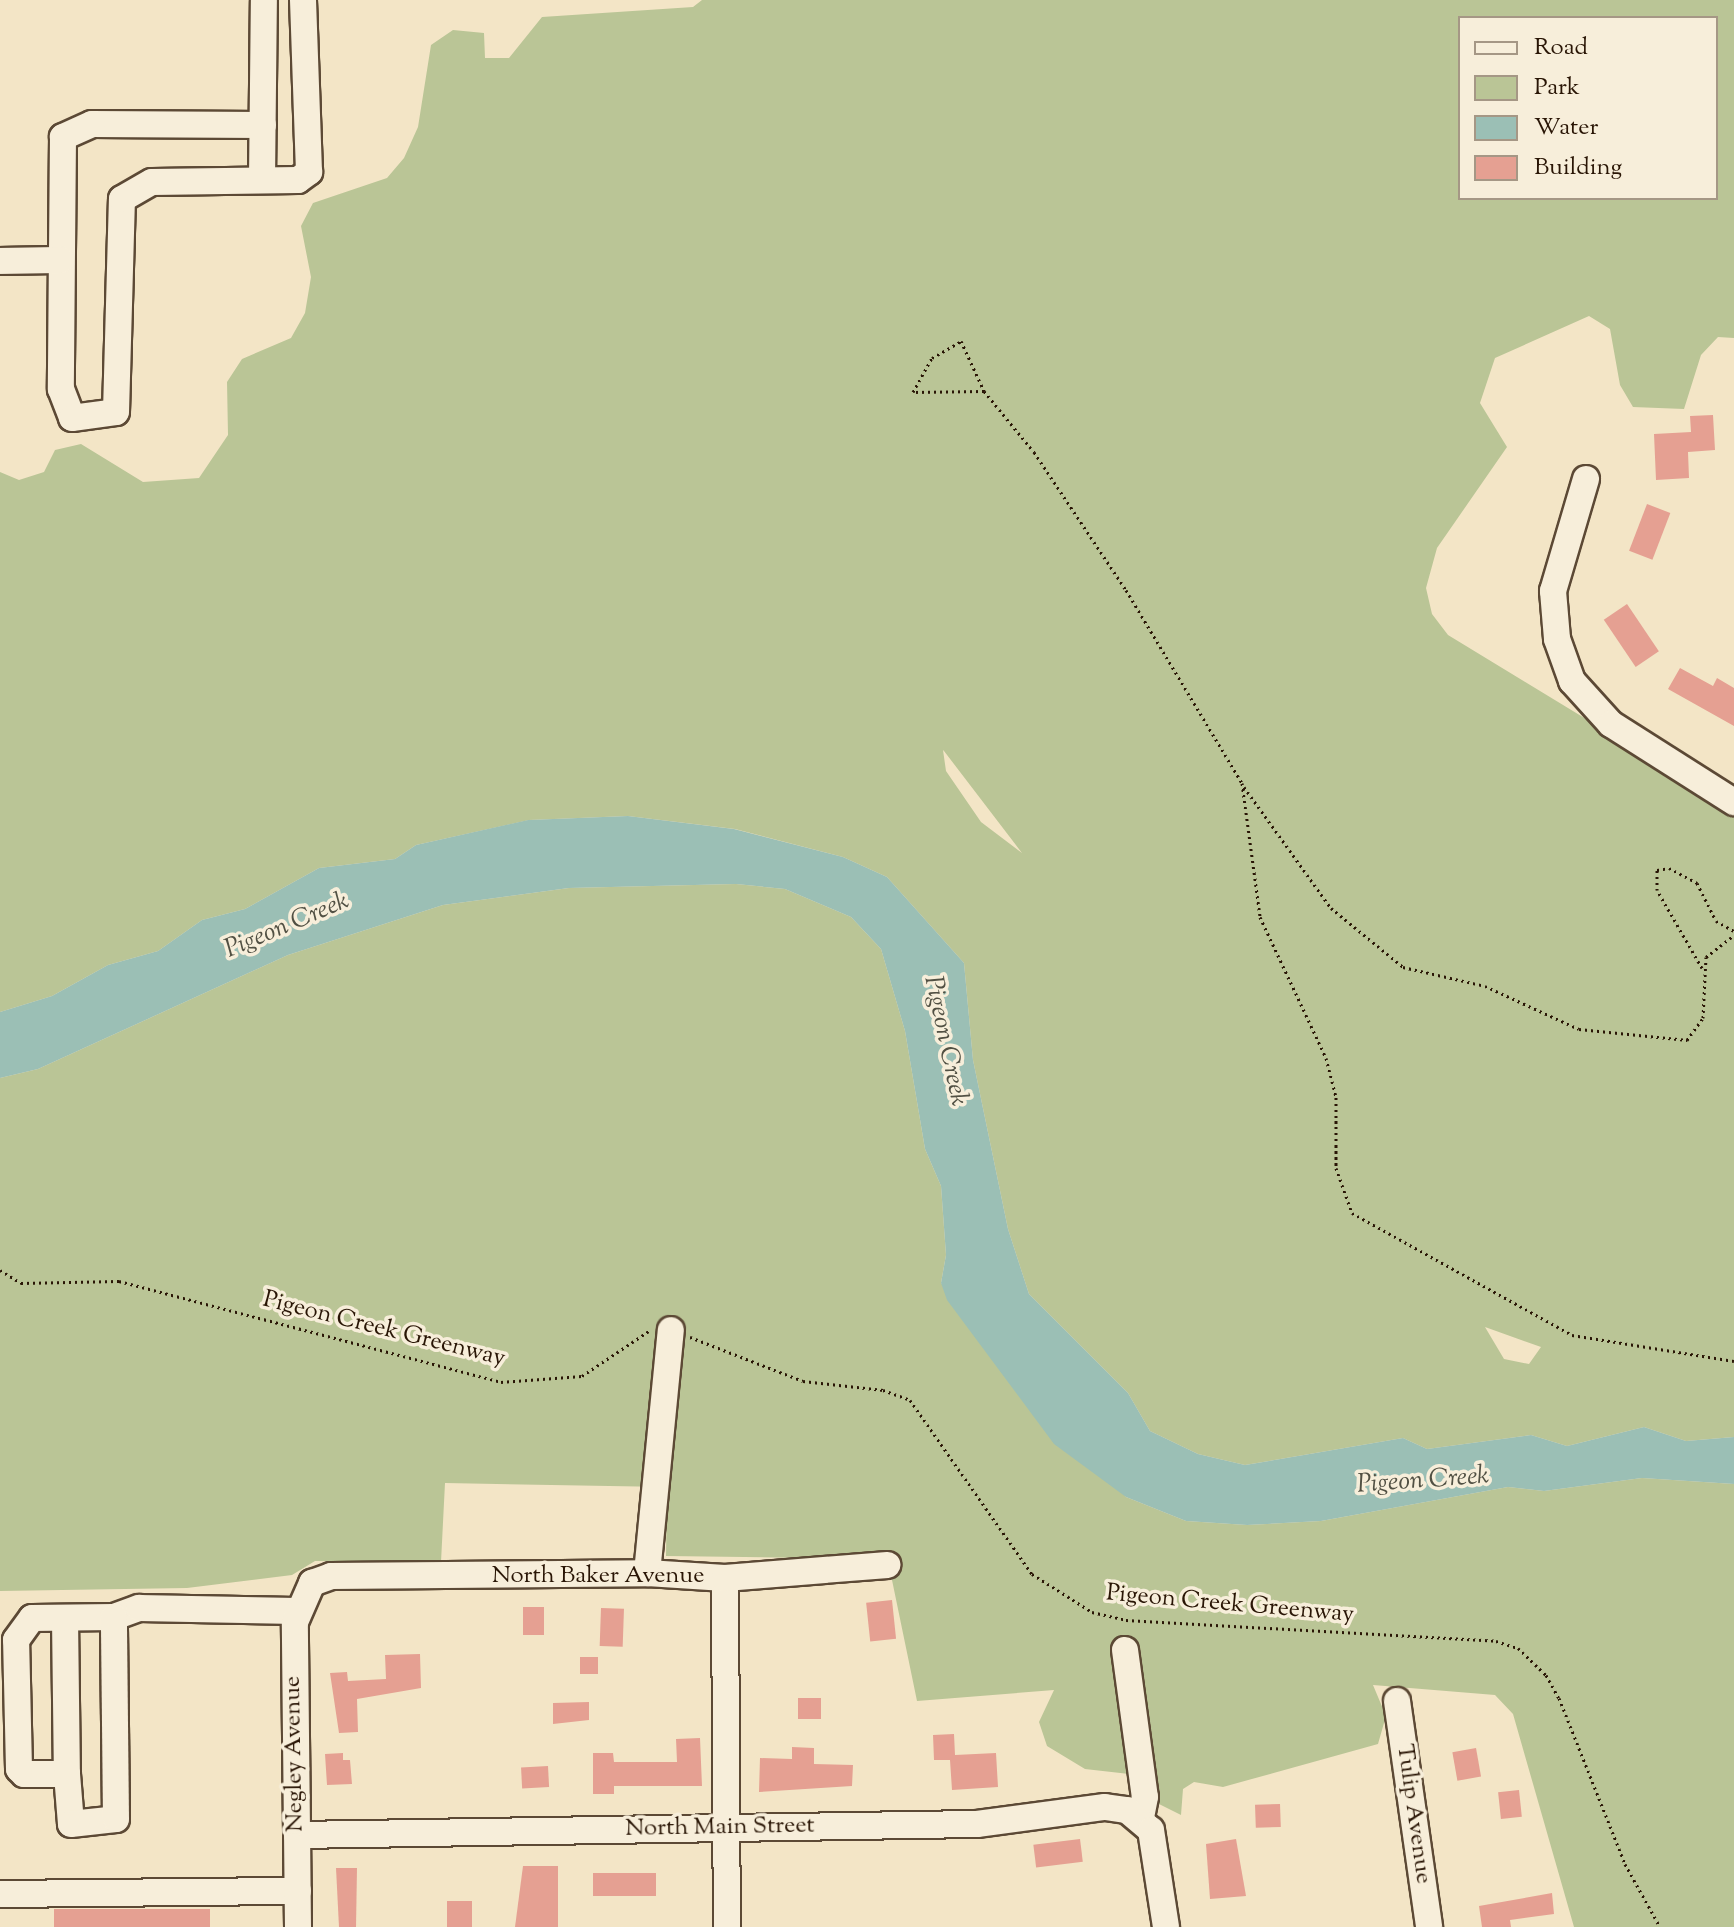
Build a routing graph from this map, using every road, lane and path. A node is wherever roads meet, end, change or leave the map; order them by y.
1 (264, 0) edge
2 (303, 0) edge
3 (263, 125) junction
4 (262, 180) junction
5 (61, 260) junction
6 (0, 261) edge
7 (984, 391) junction
8 (1586, 479) dead end
9 (1242, 783) junction
10 (1734, 802) edge
11 (1734, 933) edge
12 (1702, 968) junction
13 (0, 1270) edge
14 (671, 1330) junction
15 (1734, 1361) edge
16 (887, 1565) dead end
17 (647, 1573) junction
18 (725, 1578) junction
19 (296, 1611) junction
20 (114, 1617) junction
21 (65, 1618) junction
22 (1125, 1650) dead end
23 (1397, 1701) dead end
24 (67, 1774) junction
25 (1141, 1817) junction
26 (728, 1829) junction
27 (297, 1835) junction
28 (298, 1891) junction
29 (0, 1894) edge
30 (298, 1927) edge
31 (727, 1927) edge
32 (1166, 1927) edge
33 (1429, 1927) edge
34 (1660, 1927) edge

1 - 3 street
2 - 4 street
3 - 4 street
3 - 5 street
4 - 5 street
5 - 6 street
7 - 7 path
7 - 9 path
8 - 10 street
9 - 12 path
9 - 15 path
11 - 12 path
11 - 12 path
13 - 14 path, Pigeon Creek Greenway
14 - 17 street
14 - 34 path, Pigeon Creek Greenway
16 - 18 street, North Baker Avenue
17 - 18 street, North Baker Avenue
17 - 19 street, North Baker Avenue
18 - 26 street
19 - 20 street
19 - 27 street, Negley Avenue
20 - 21 street
20 - 24 street
21 - 24 street
21 - 24 street
22 - 25 street
23 - 33 street, Tulip Avenue
25 - 26 street, North Main Street
25 - 32 street
26 - 27 street, North Main Street
26 - 31 street
27 - 28 street, Negley Avenue
28 - 29 street
28 - 30 street, Negley Avenue

